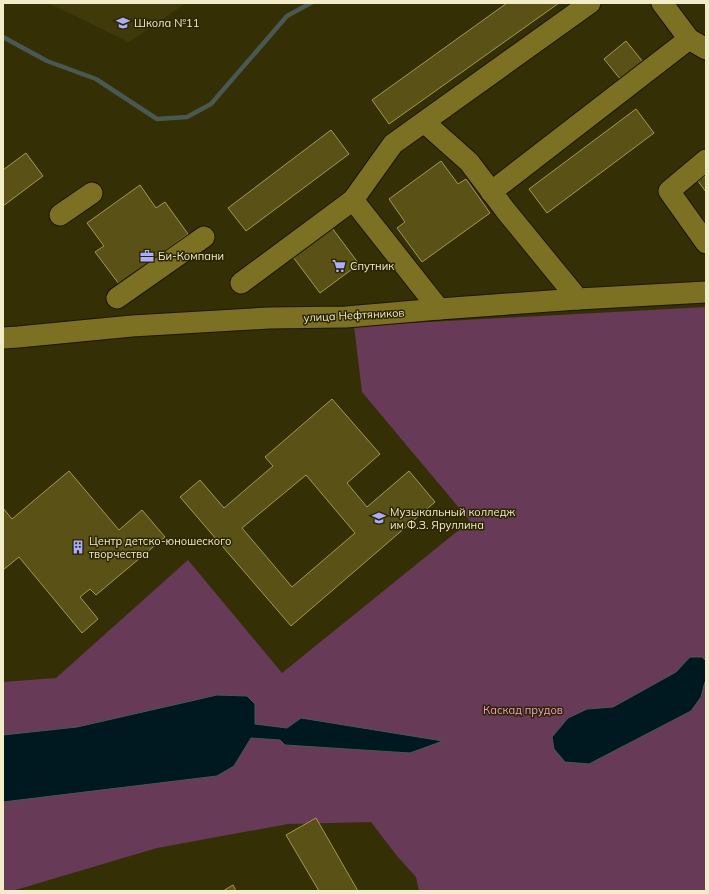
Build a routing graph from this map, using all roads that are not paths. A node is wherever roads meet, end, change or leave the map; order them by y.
1 (590, 3) edge
2 (662, 3) edge
3 (698, 44) edge
4 (424, 122) junction
5 (706, 160) edge
6 (491, 192) junction
7 (92, 193) dead end
8 (353, 200) junction
9 (60, 215) dead end
10 (204, 237) dead end
11 (706, 243) edge
12 (241, 283) dead end
13 (706, 292) edge
14 (117, 298) dead end
15 (578, 299) junction
16 (439, 309) junction
17 (3, 338) edge

1 - 4 street
2 - 3 street
3 - 6 street
4 - 6 street
4 - 8 street
5 - 11 street
6 - 15 street
7 - 9 street
8 - 12 street
8 - 16 street
10 - 14 street
13 - 15 street, улица Нефтяников
15 - 16 street, улица Нефтяников
16 - 17 street, улица Нефтяников

